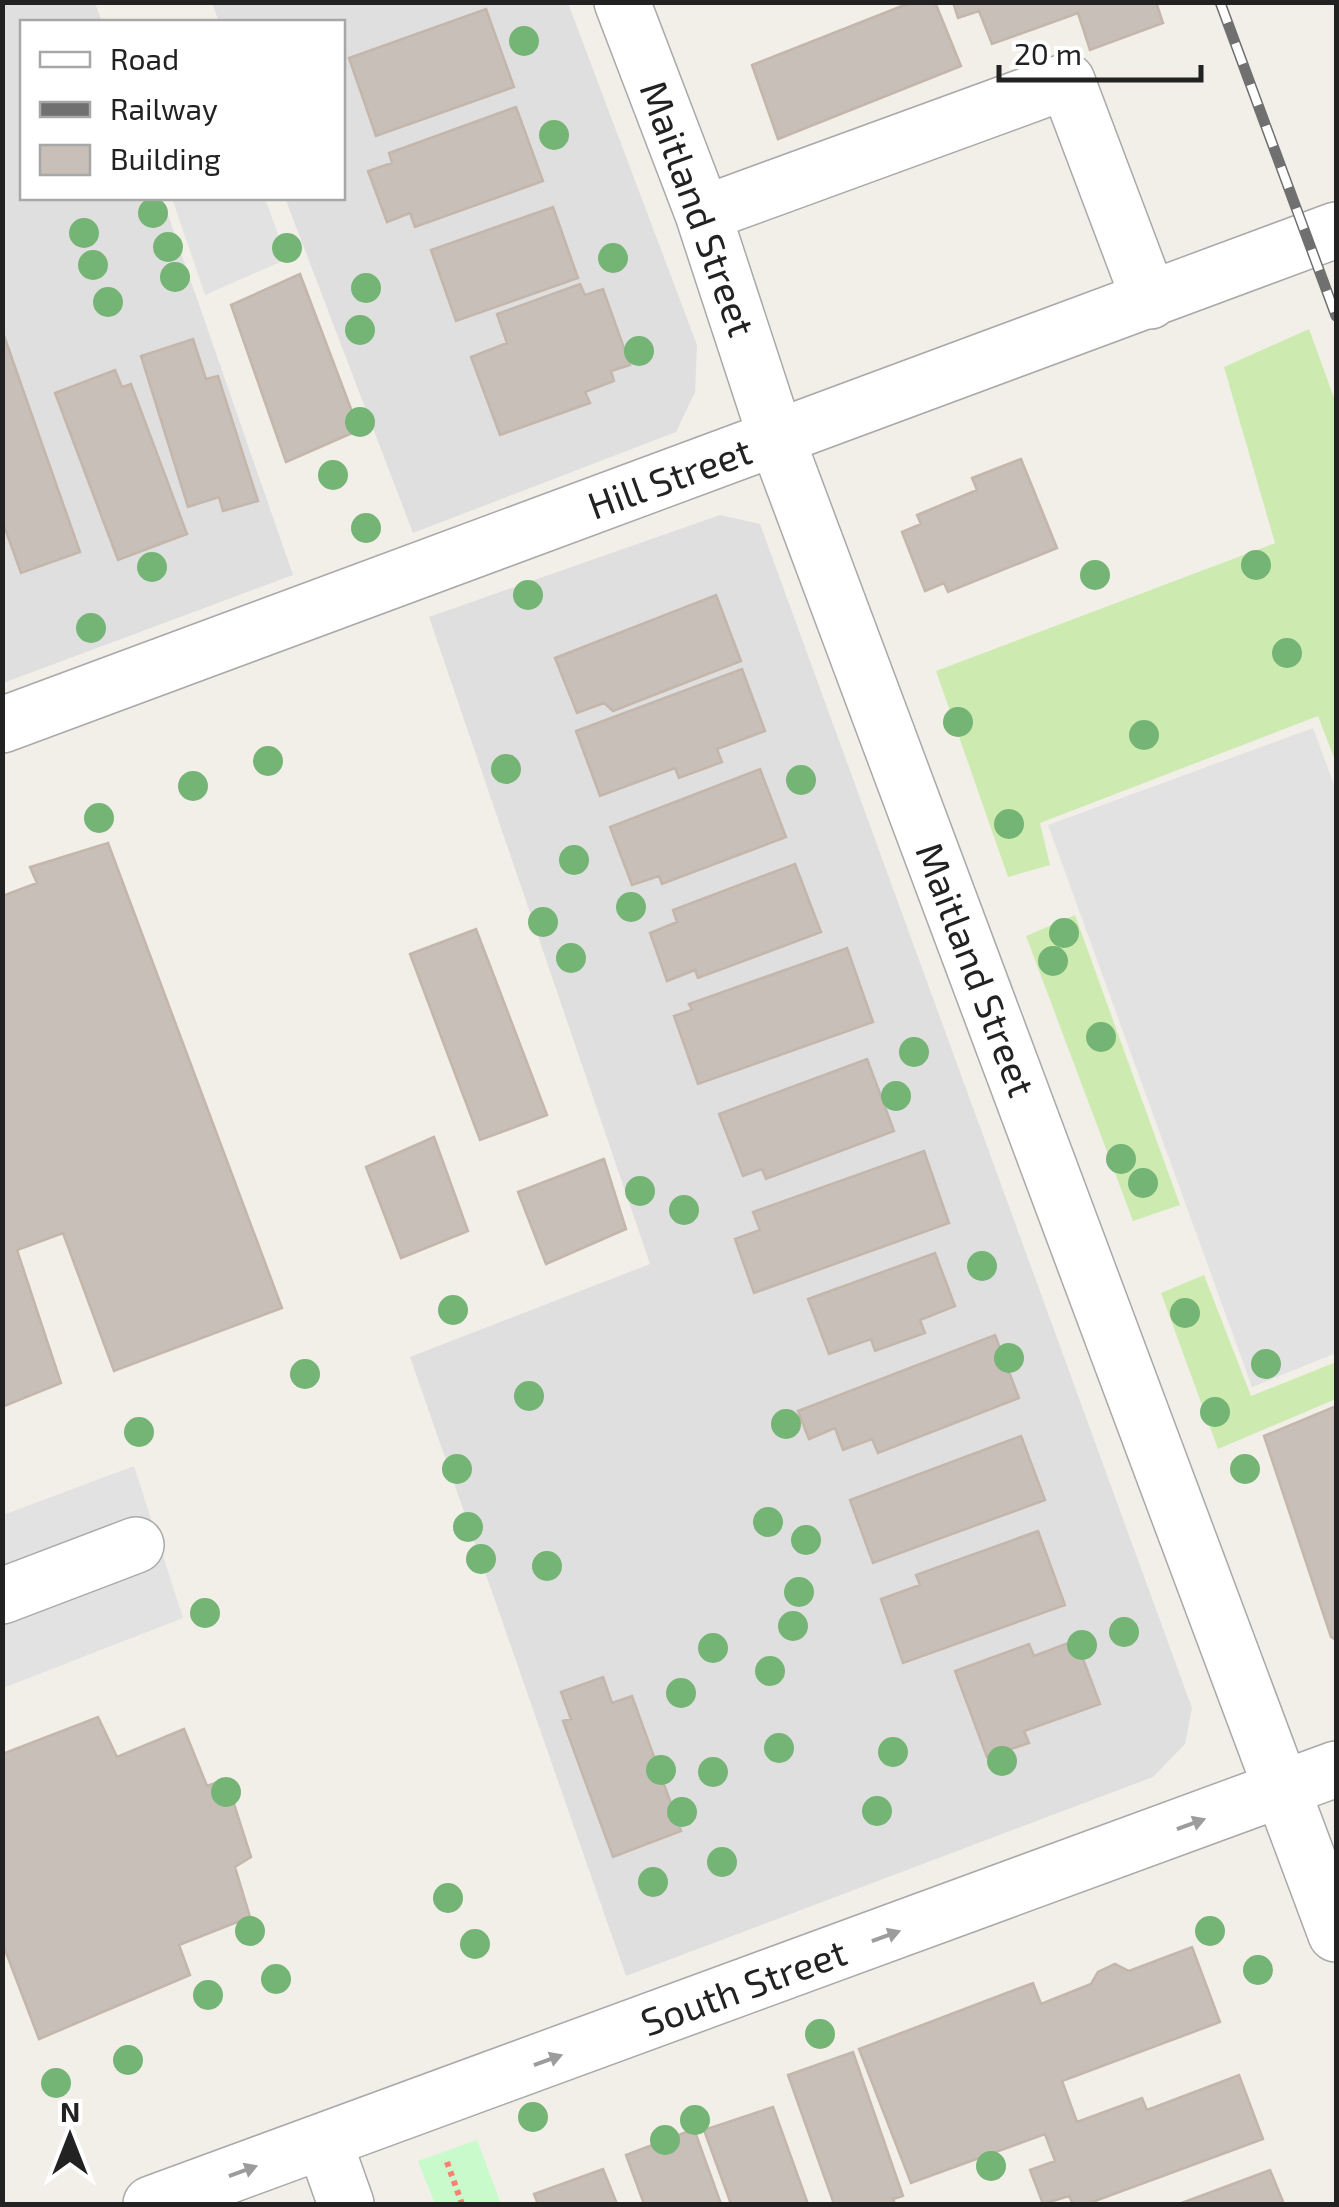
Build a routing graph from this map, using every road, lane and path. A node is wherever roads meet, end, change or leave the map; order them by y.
1 (622, 2) edge
2 (702, 214) junction
3 (1336, 230) edge
4 (1150, 300) junction
5 (777, 440) junction
6 (2, 725) edge
7 (136, 1545) dead end
8 (2, 1596) edge
9 (1336, 1770) edge
10 (1283, 1791) junction
11 (1336, 1934) edge
12 (324, 2142) junction
13 (151, 2204) edge
14 (346, 2204) edge

1 - 2 street, Maitland Street
2 - 4 street
2 - 5 street, Maitland Street
3 - 4 street, Hill Street
4 - 5 street, Hill Street
5 - 6 street, Hill Street
5 - 10 street, Maitland Street
7 - 8 street
9 - 10 street, South Street
10 - 11 street, Maitland Street
12 -> 10 street, South Street
13 -> 12 street, South Street
12 - 14 street

